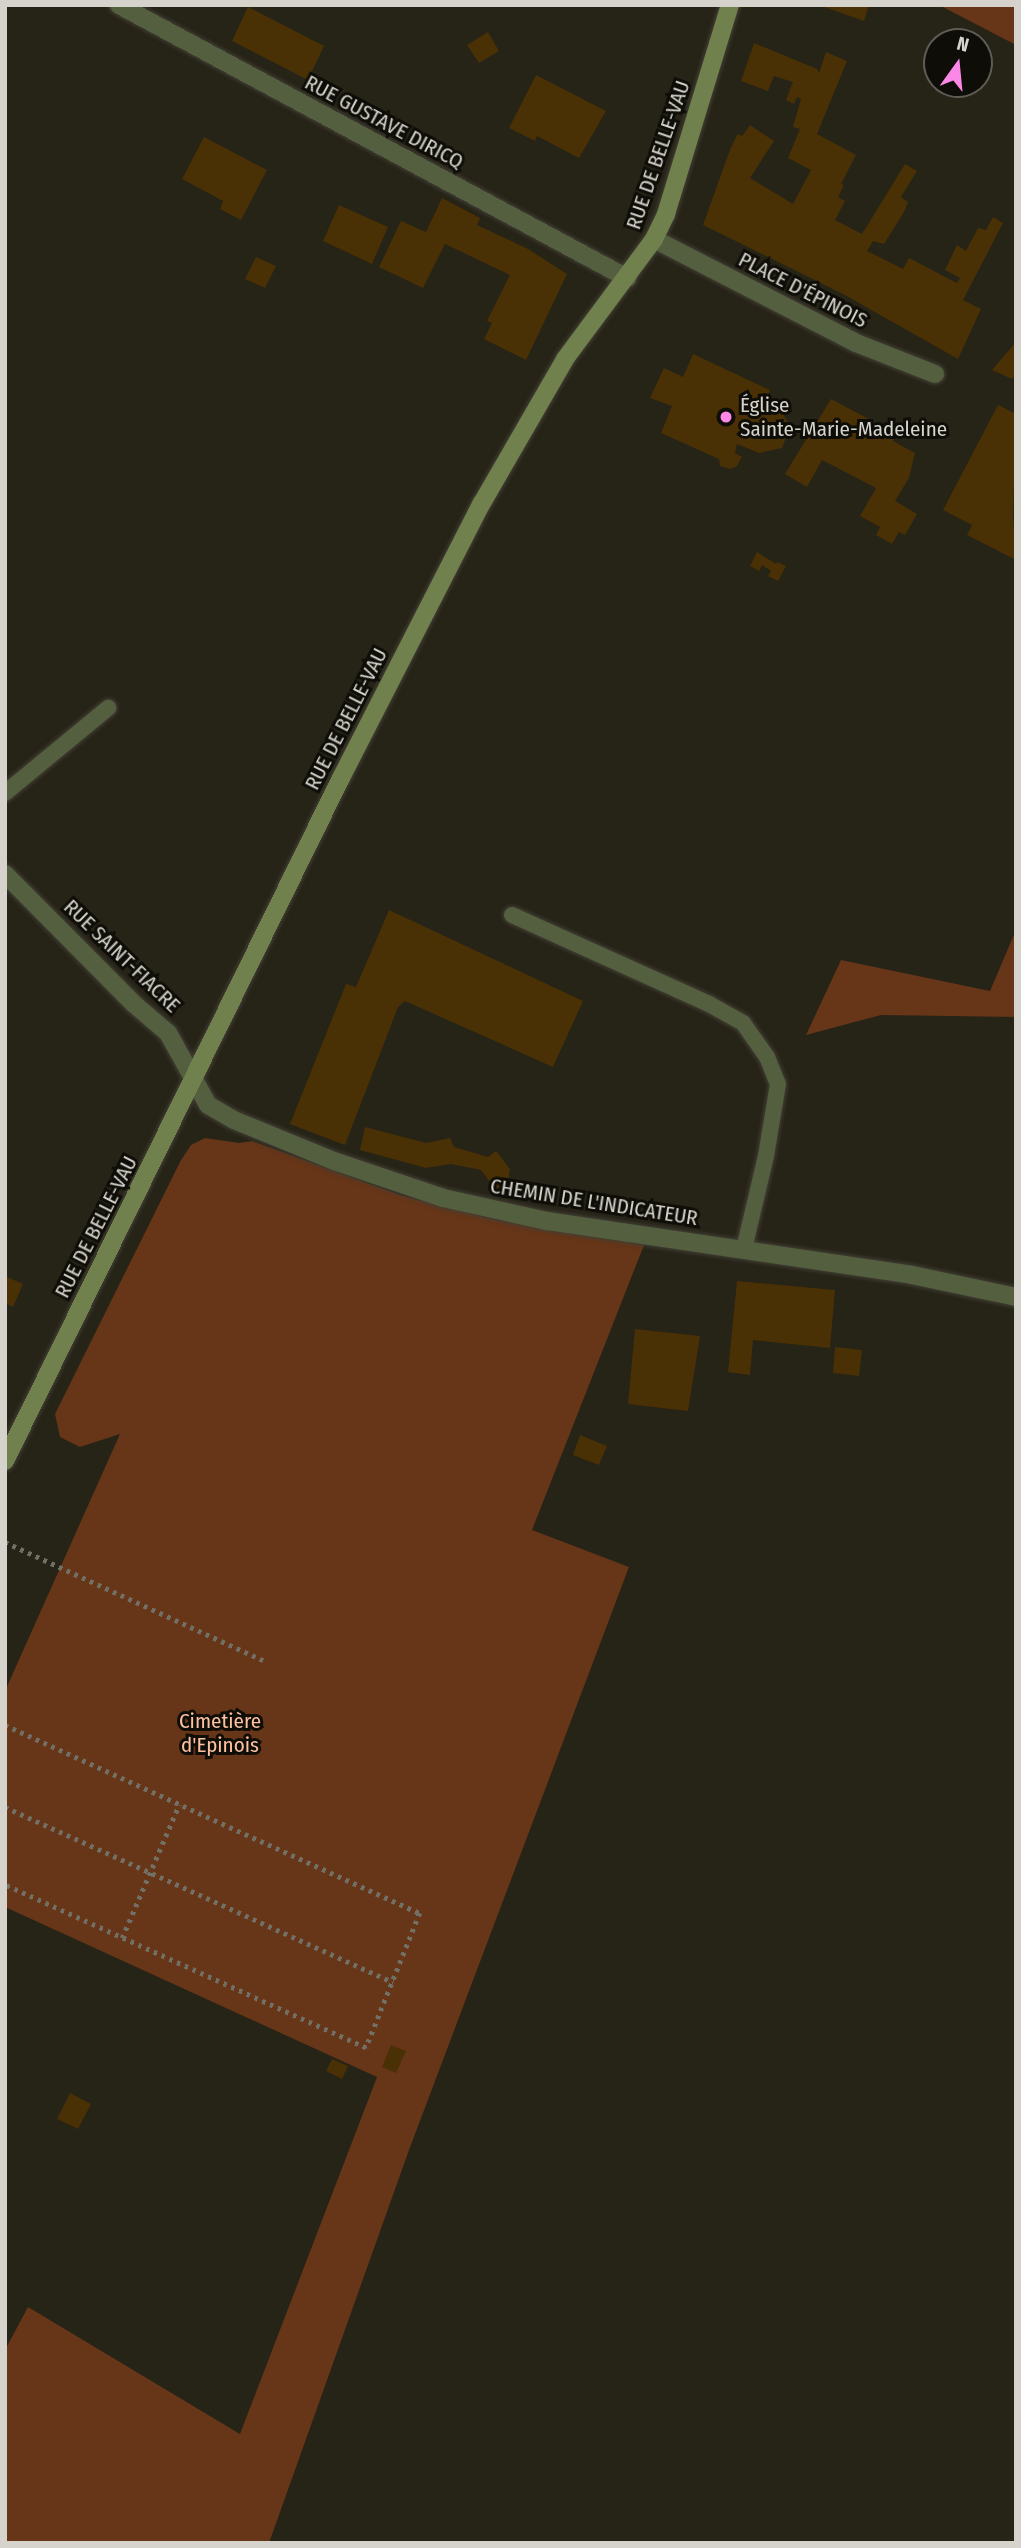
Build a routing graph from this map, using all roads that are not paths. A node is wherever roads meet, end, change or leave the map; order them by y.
1 (119, 5) edge
2 (730, 5) edge
3 (654, 239) junction
4 (627, 278) junction
5 (935, 374) dead end
6 (108, 708) dead end
7 (5, 793) edge
8 (5, 874) edge
9 (512, 915) dead end
10 (195, 1079) junction
11 (744, 1249) junction
12 (1016, 1297) edge
13 (5, 1461) edge

1 - 4 street, RUE GUSTAVE DIRICQ
2 - 3 street, RUE DE BELLE-VAU
3 - 4 street, RUE DE BELLE-VAU
3 - 5 street, PLACE D'ÉPINOIS
4 - 10 street, RUE DE BELLE-VAU
6 - 7 lane
8 - 10 street, RUE SAINT-FIACRE
9 - 11 lane
10 - 11 street, CHEMIN DE L'INDICATEUR
10 - 13 street, RUE DE BELLE-VAU
11 - 12 street, CHEMIN DE L'INDICATEUR

